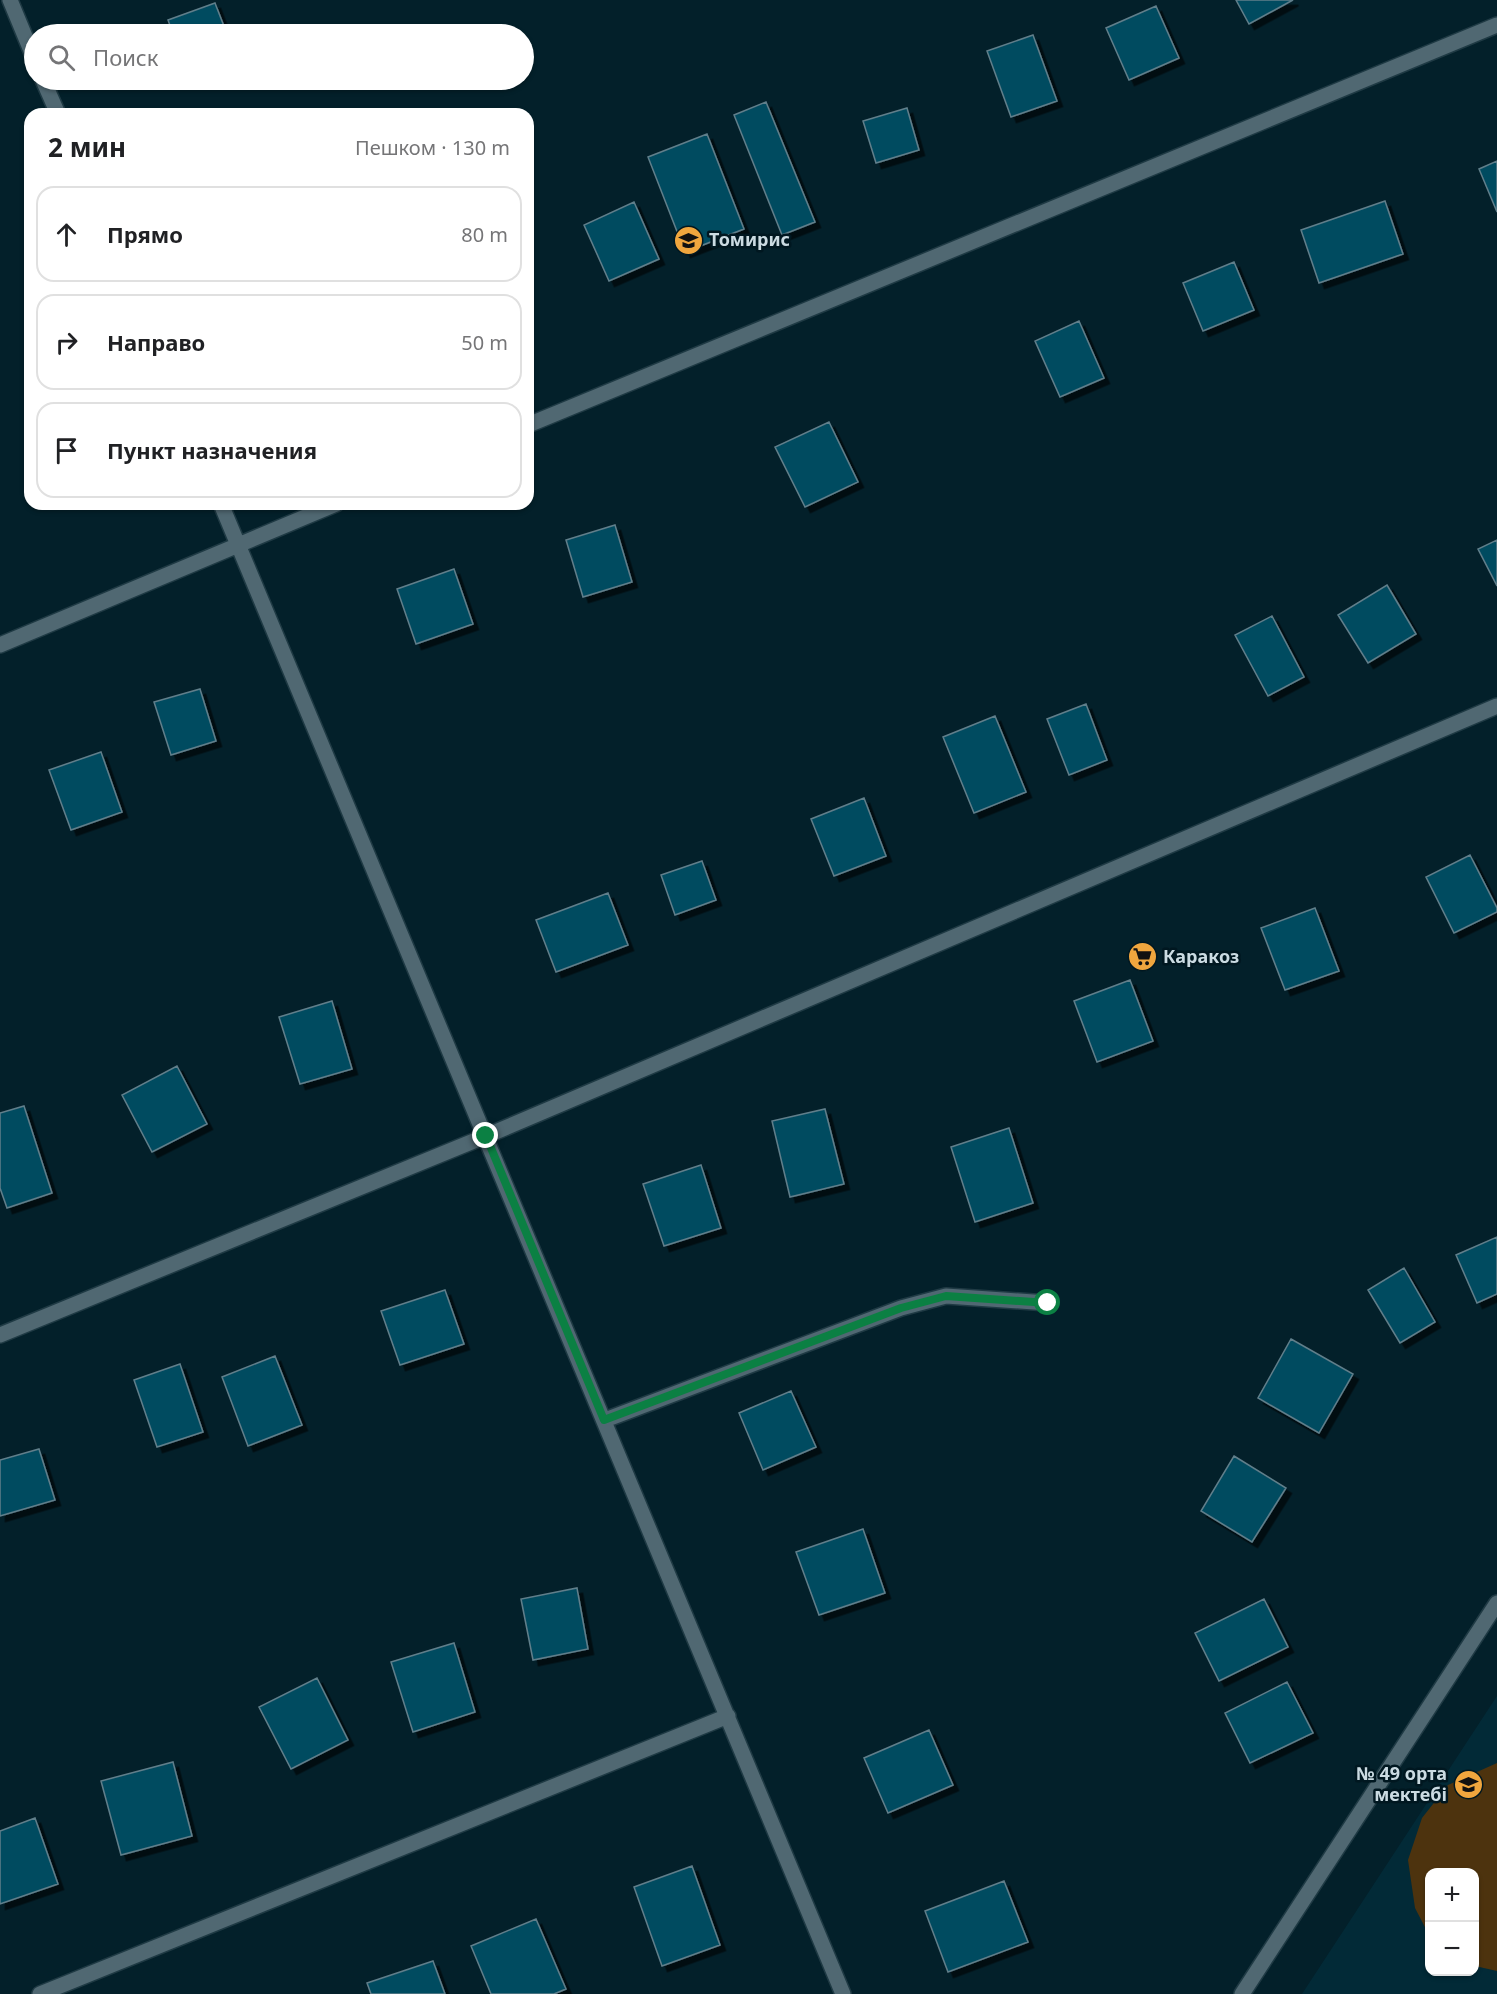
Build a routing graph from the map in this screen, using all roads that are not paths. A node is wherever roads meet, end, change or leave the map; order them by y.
1 (10, 0) edge
2 (1497, 25) edge
3 (24, 34) edge
4 (48, 90) edge
5 (56, 108) edge
6 (534, 423) edge
7 (224, 510) edge
8 (321, 510) edge
9 (238, 544) junction
10 (0, 645) edge
11 (1497, 706) edge
12 (486, 1136) junction
13 (1048, 1303) dead end
14 (0, 1335) edge
15 (604, 1420) junction
16 (1497, 1603) edge
17 (728, 1716) junction
18 (40, 1994) edge
19 (843, 1994) edge
20 (1242, 1994) edge

1 - 3 street
2 - 6 street
4 - 5 street
7 - 9 street
8 - 9 street
9 - 10 street
9 - 12 street
11 - 12 street
12 - 14 street
12 - 15 street
13 - 15 street
15 - 17 street
16 - 20 street
17 - 18 street
17 - 19 street

